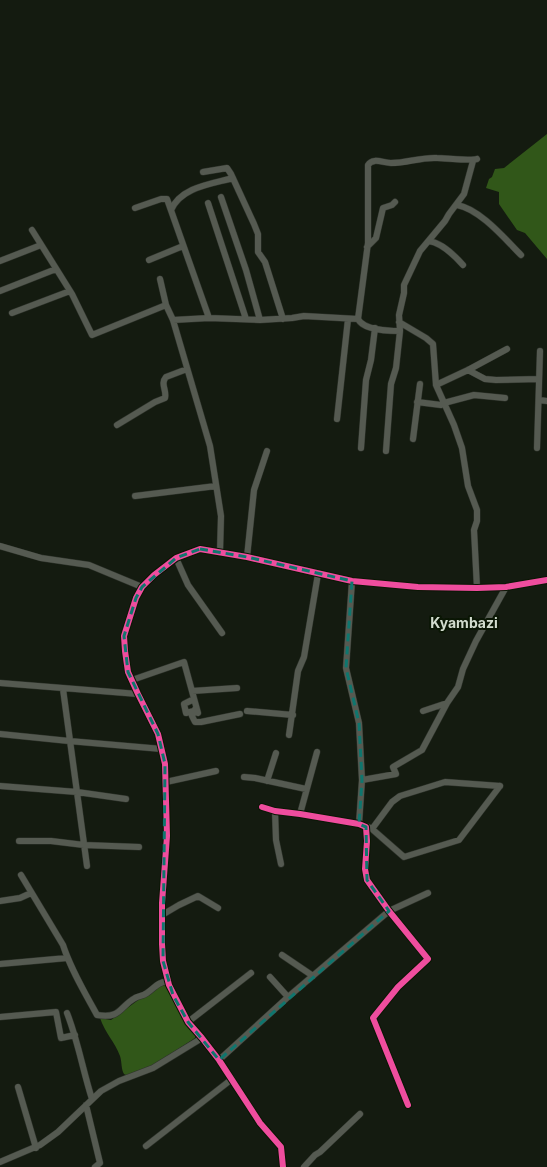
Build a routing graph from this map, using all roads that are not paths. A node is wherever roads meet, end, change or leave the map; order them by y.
1 (203, 172) dead end
2 (233, 178) junction
3 (221, 197) dead end
4 (395, 202) dead end
5 (208, 203) dead end
6 (457, 205) junction
7 (135, 208) dead end
8 (171, 210) junction
9 (32, 230) dead end
10 (429, 241) junction
11 (41, 245) junction
12 (183, 246) junction
13 (368, 247) junction
14 (521, 255) dead end
15 (149, 260) dead end
16 (0, 261) edge
17 (463, 265) dead end
18 (56, 269) junction
19 (160, 279) dead end
20 (0, 291) edge
21 (70, 291) junction
22 (166, 305) junction
23 (12, 313) dead end
24 (209, 318) junction
25 (246, 319) junction
26 (283, 319) junction
27 (348, 319) junction
28 (358, 319) junction
29 (172, 320) junction
30 (260, 320) junction
31 (399, 322) junction
32 (375, 328) junction
33 (400, 331) junction
34 (507, 349) dead end
35 (540, 351) dead end
36 (187, 369) junction
37 (468, 370) junction
38 (540, 379) junction
39 (420, 384) dead end
40 (436, 385) junction
41 (505, 398) dead end
42 (539, 400) junction
43 (547, 401) edge
44 (417, 402) junction
45 (444, 403) junction
46 (337, 419) dead end
47 (118, 425) dead end
48 (413, 439) dead end
49 (361, 448) dead end
50 (537, 448) dead end
51 (266, 451) dead end
52 (386, 452) dead end
53 (216, 486) junction
54 (135, 496) dead end
55 (0, 546) edge
56 (220, 552) junction
57 (247, 557) junction
58 (176, 558) junction
59 (318, 574) junction
60 (547, 580) edge
61 (352, 581) junction
62 (142, 587) junction
63 (506, 587) junction
64 (477, 588) junction
65 (222, 633) dead end
66 (132, 680) junction
67 (0, 683) edge
68 (237, 688) dead end
69 (63, 689) junction
70 (192, 691) junction
71 (138, 694) junction
72 (194, 699) junction
73 (447, 703) junction
74 (197, 710) junction
75 (247, 711) dead end
76 (423, 711) dead end
77 (240, 714) dead end
78 (293, 715) junction
79 (0, 734) edge
80 (290, 735) dead end
81 (69, 741) junction
82 (162, 749) junction
83 (317, 752) dead end
84 (276, 753) dead end
85 (216, 771) dead end
86 (244, 777) dead end
87 (362, 780) junction
88 (267, 781) junction
89 (166, 782) junction
90 (0, 786) edge
91 (306, 789) junction
92 (77, 792) junction
93 (126, 799) dead end
94 (262, 808) dead end
95 (275, 811) junction
96 (300, 814) junction
97 (359, 824) junction
98 (369, 828) junction
99 (19, 841) dead end
100 (84, 846) junction
101 (139, 847) dead end
102 (281, 864) dead end
103 (87, 866) dead end
104 (21, 875) dead end
105 (31, 893) junction
106 (428, 893) dead end
107 (0, 901) edge
108 (218, 908) dead end
109 (389, 910) junction
110 (162, 915) junction
111 (282, 955) dead end
112 (67, 958) junction
113 (0, 964) edge
114 (251, 973) dead end
115 (270, 976) dead end
116 (313, 976) junction
117 (168, 980) junction
118 (288, 997) junction
119 (67, 1013) dead end
120 (0, 1017) edge
121 (188, 1022) junction
122 (75, 1035) junction
123 (202, 1038) junction
124 (219, 1060) junction
125 (232, 1079) junction
126 (18, 1087) dead end
127 (92, 1099) junction
128 (86, 1105) junction
129 (408, 1105) dead end
130 (360, 1114) dead end
131 (146, 1146) dead end
132 (36, 1148) junction
133 (0, 1162) edge
134 (100, 1166) edge
135 (283, 1167) edge
136 (304, 1167) edge

1 - 2 street
2 - 8 street
2 - 26 street
3 - 30 street
4 - 13 street
5 - 25 street
6 - 10 street
6 - 13 street
6 - 14 street
7 - 8 street
8 - 12 street
9 - 11 street
10 - 17 street
10 - 31 street
11 - 16 street
11 - 18 street
12 - 15 street
12 - 24 street
13 - 28 street
18 - 20 street
18 - 21 street
19 - 22 street
21 - 22 street
21 - 23 street
22 - 29 street
24 - 25 street
24 - 29 street
25 - 30 street
26 - 27 street
26 - 30 street
27 - 28 street
27 - 46 street
28 - 32 street
29 - 36 street
31 - 33 street
31 - 40 street
32 - 33 street
32 - 49 street
33 - 52 street
34 - 37 street
35 - 38 street
36 - 47 street
36 - 53 street
37 - 38 street
37 - 40 street
38 - 42 street
39 - 44 street
40 - 45 street
41 - 45 street
42 - 43 street
42 - 50 street
44 - 45 street
44 - 48 street
45 - 64 street
51 - 57 street
53 - 54 street
53 - 56 street
55 - 62 street
56 - 57 street
56 - 58 street
57 - 59 street
58 - 62 street
58 - 65 street
59 - 61 street
59 - 78 street
60 - 63 street
61 - 64 street
61 - 87 street
62 - 66 street
63 - 64 street
63 - 73 street
66 - 70 street
66 - 71 street
67 - 69 street
68 - 70 street
69 - 71 street
69 - 81 street
70 - 72 street
71 - 82 street
72 - 74 street
72 - 74 street
73 - 76 street
73 - 87 street
74 - 77 street
75 - 78 street
78 - 80 street
79 - 81 street
81 - 82 street
81 - 92 street
82 - 89 street
83 - 91 street
84 - 88 street
85 - 89 street
86 - 88 street
87 - 97 street
88 - 91 street
89 - 110 street
90 - 92 street
91 - 96 street
92 - 93 street
92 - 100 street
94 - 95 street
95 - 96 street
95 - 102 street
96 - 97 street
97 - 98 street
98 - 98 street
98 - 109 street
99 - 100 street
100 - 101 street
100 - 103 street
104 - 105 street
105 - 107 street
105 - 112 street
106 - 109 street
108 - 110 street
109 - 116 street
109 - 129 street
110 - 117 street
111 - 116 street
112 - 113 street
112 - 117 street
114 - 121 street
115 - 118 street
116 - 118 street
117 - 121 street
118 - 124 street
119 - 122 street
120 - 122 street
121 - 123 street
122 - 127 street
123 - 124 street
123 - 127 street
124 - 125 street
125 - 131 street
125 - 135 street
126 - 132 street
127 - 128 street
128 - 132 street
128 - 134 street
130 - 136 street
132 - 133 street

